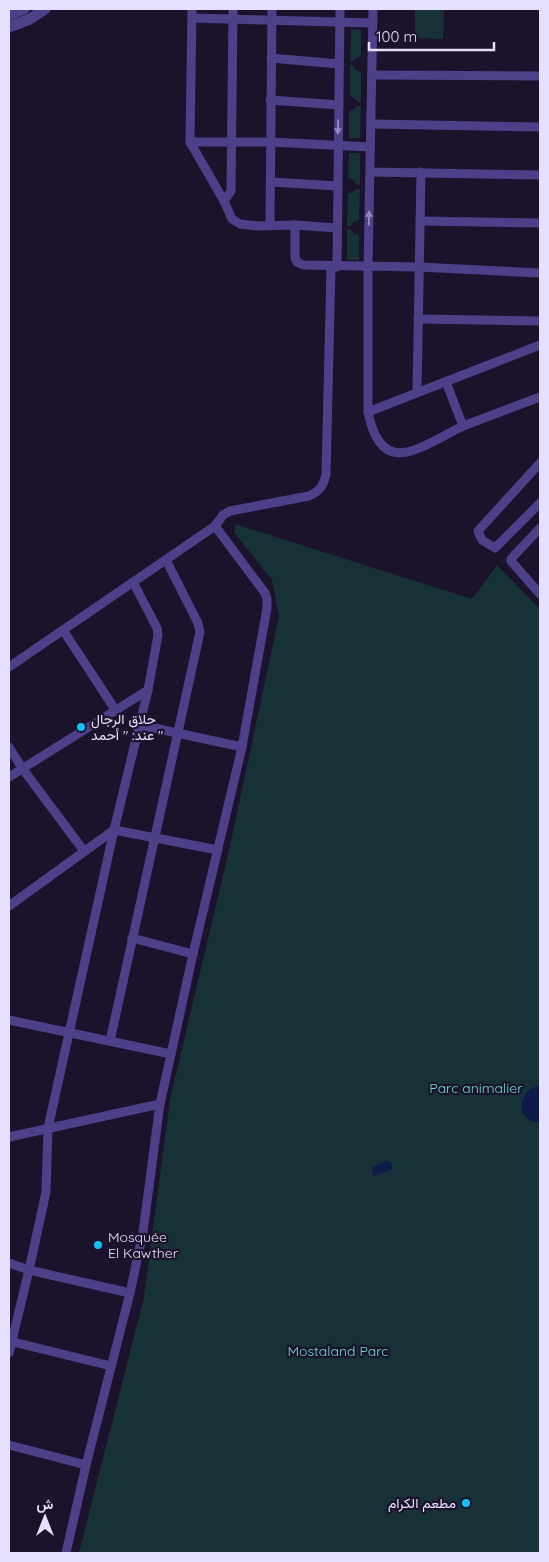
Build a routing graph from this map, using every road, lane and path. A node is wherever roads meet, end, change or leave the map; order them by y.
1 (24, 9) edge
2 (45, 9) edge
3 (233, 9) edge
4 (272, 9) edge
5 (340, 9) edge
6 (373, 9) edge
7 (192, 13) edge
8 (9, 15) edge
9 (233, 20) junction
10 (271, 20) junction
11 (340, 23) junction
12 (373, 23) junction
13 (9, 27) edge
14 (271, 58) junction
15 (339, 64) junction
16 (372, 75) junction
17 (540, 76) edge
18 (270, 100) junction
19 (338, 105) junction
20 (371, 124) junction
21 (540, 127) edge
22 (190, 142) junction
23 (232, 142) junction
24 (271, 142) junction
25 (338, 146) junction
26 (370, 147) junction
27 (370, 172) junction
28 (421, 172) junction
29 (540, 174) edge
30 (270, 182) junction
31 (338, 186) junction
32 (224, 201) junction
33 (420, 220) junction
34 (540, 223) edge
35 (270, 225) junction
36 (295, 225) junction
37 (337, 228) junction
38 (334, 267) junction
39 (368, 267) junction
40 (419, 267) junction
41 (540, 272) edge
42 (418, 319) junction
43 (540, 321) edge
44 (540, 346) edge
45 (446, 382) junction
46 (417, 392) junction
47 (540, 397) edge
48 (368, 412) junction
49 (463, 426) junction
50 (540, 463) edge
51 (540, 503) edge
52 (215, 526) junction
53 (540, 528) edge
54 (166, 560) junction
55 (133, 582) junction
56 (540, 594) edge
57 (62, 630) junction
58 (9, 667) edge
59 (148, 690) junction
60 (116, 711) junction
61 (140, 725) junction
62 (178, 734) junction
63 (9, 747) edge
64 (242, 747) junction
65 (22, 768) junction
66 (9, 776) edge
67 (114, 830) junction
68 (154, 837) junction
69 (218, 850) junction
70 (84, 851) junction
71 (9, 906) edge
72 (132, 938) junction
73 (193, 954) junction
74 (9, 1020) edge
75 (69, 1033) junction
76 (110, 1041) junction
77 (171, 1054) junction
78 (160, 1104) junction
79 (48, 1128) junction
80 (9, 1137) edge
81 (9, 1263) edge
82 (30, 1270) junction
83 (130, 1293) junction
84 (10, 1341) edge
85 (9, 1353) edge
86 (112, 1366) junction
87 (9, 1445) edge
88 (86, 1465) junction
89 (66, 1553) edge

1 - 8 street
2 - 13 street
3 - 9 street
4 - 10 street
5 - 11 street
6 - 12 street
7 - 9 street
7 - 22 street
9 - 10 street
9 - 23 street
10 - 11 street
10 - 14 street
11 - 12 street
11 - 15 street
12 - 16 street
14 - 15 street
14 - 18 street
15 - 19 street
16 - 17 street
16 - 20 street
18 - 19 street
18 - 24 street
19 -> 25 street
20 - 21 street
20 - 26 street
22 - 23 street
22 - 32 street
23 - 24 street
23 - 32 street
24 - 25 street
24 - 30 street
25 - 26 street
25 - 31 street
26 - 27 street
27 - 28 street
39 -> 27 street
28 - 29 street
28 - 33 street
30 - 31 street
30 - 35 street
31 - 37 street
32 - 35 street
33 - 34 street
33 - 40 street
35 - 36 street
36 - 37 street
36 - 38 street
37 - 38 street
38 - 39 street
38 - 52 street
39 - 40 street
39 - 48 street
40 - 41 street
40 - 42 street
42 - 43 street
42 - 46 street
44 - 45 street
45 - 46 street
45 - 49 street
46 - 48 street
47 - 49 street
48 - 49 street
50 - 51 street
52 - 54 street
52 - 64 street
53 - 56 street
54 - 55 street
54 - 62 street
55 - 57 street
55 - 59 street
57 - 58 street
57 - 60 street
59 - 60 street
59 - 61 street
60 - 65 street
61 - 62 street
61 - 67 street
62 - 64 street
62 - 68 street
63 - 65 street
64 - 69 street
65 - 66 street
65 - 70 street
67 - 68 street
67 - 70 street
67 - 75 street
68 - 69 street
68 - 72 street
69 - 73 street
70 - 71 street
72 - 73 street
72 - 76 street
73 - 77 street
74 - 75 street
75 - 76 street
75 - 79 street
76 - 77 street
77 - 78 street
78 - 79 street
78 - 83 street
79 - 80 street
79 - 82 street
81 - 82 street
82 - 83 street
82 - 84 street
83 - 86 street
84 - 85 street
84 - 86 street
86 - 88 street
87 - 88 street
88 - 89 street

